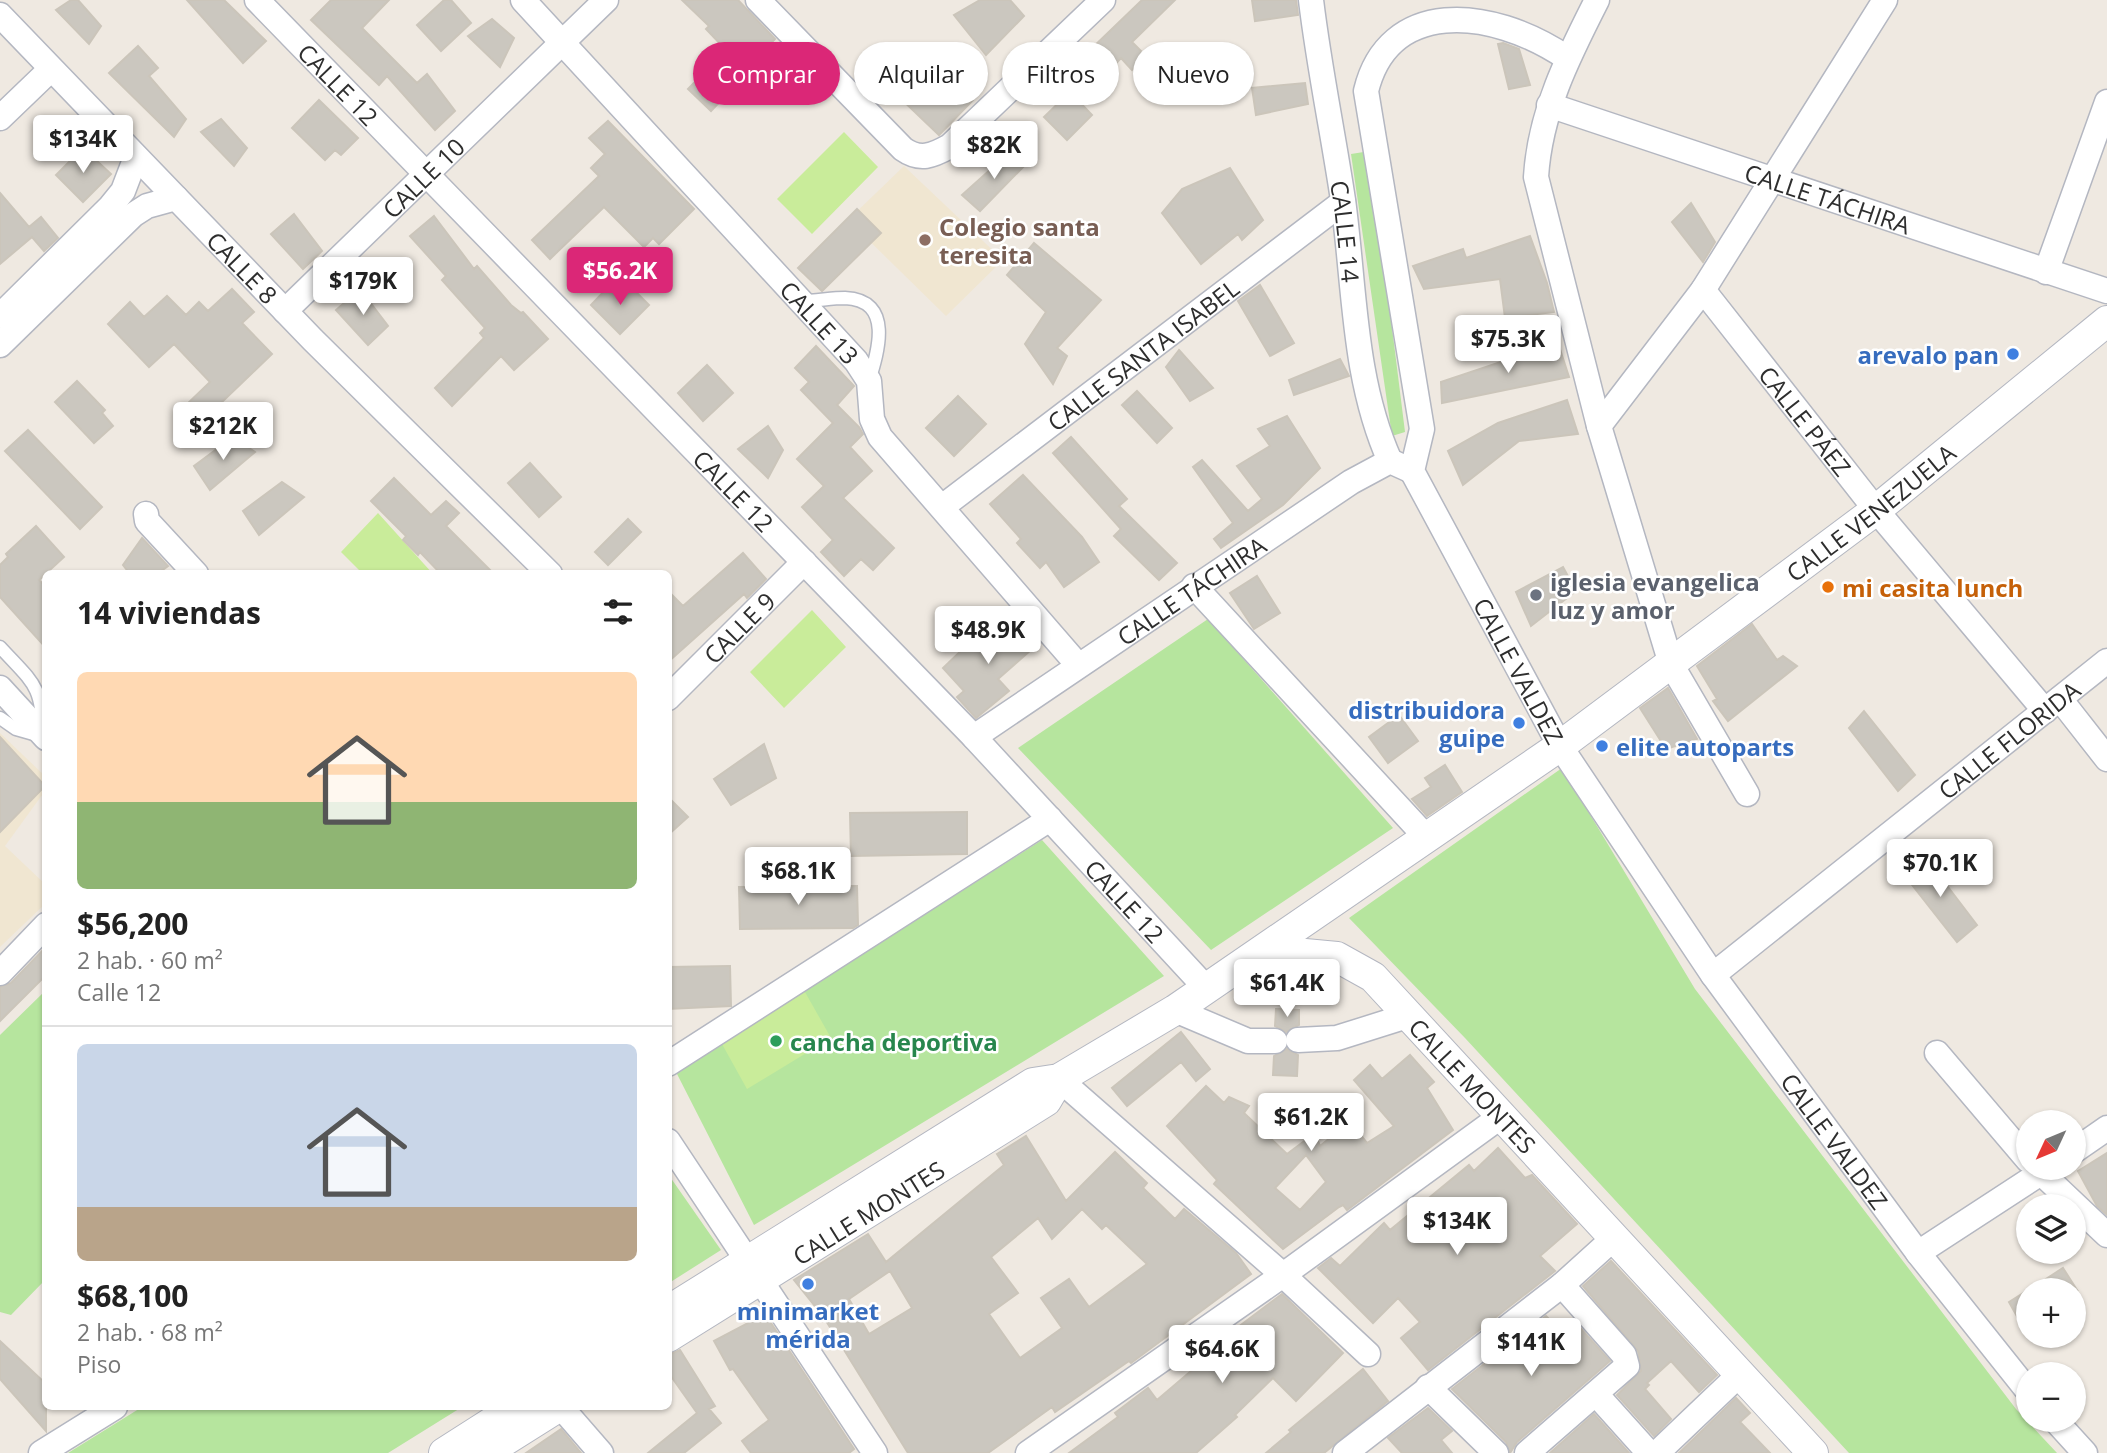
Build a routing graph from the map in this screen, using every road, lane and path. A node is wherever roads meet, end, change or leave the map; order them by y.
1 (257, 0) edge
2 (523, 0) edge
3 (606, 0) edge
4 (758, 0) edge
5 (1102, 0) edge
6 (1311, 0) edge
7 (1597, 0) edge
8 (1885, 0) edge
9 (0, 15) edge
10 (563, 44) junction
11 (1567, 58) junction
12 (51, 69) junction
13 (2107, 102) edge
14 (1549, 104) junction
15 (0, 118) edge
16 (136, 157) junction
17 (426, 176) junction
18 (1772, 179) junction
19 (176, 198) junction
20 (1343, 202) junction
21 (2046, 272) junction
22 (1703, 290) junction
23 (2107, 291) edge
24 (801, 301) junction
25 (285, 311) junction
26 (0, 316) edge
27 (2107, 321) edge
28 (0, 345) edge
29 (869, 381) junction
30 (1600, 426) junction
31 (1401, 466) junction
32 (942, 507) junction
33 (1876, 510) junction
34 (146, 514) dead end
35 (804, 562) junction
36 (192, 570) edge
37 (546, 570) edge
38 (1194, 586) junction
39 (0, 647) edge
40 (2107, 661) edge
41 (1078, 664) junction
42 (1671, 664) junction
43 (0, 688) edge
44 (672, 693) edge
45 (42, 702) edge
46 (2053, 705) junction
47 (0, 718) edge
48 (42, 734) edge
49 (42, 736) edge
50 (974, 737) junction
51 (1560, 746) junction
52 (2107, 759) edge
53 (1747, 794) dead end
54 (1050, 819) junction
55 (1427, 838) junction
56 (42, 929) edge
57 (1256, 957) junction
58 (0, 973) edge
59 (1713, 975) junction
60 (1206, 988) junction
61 (1175, 1010) junction
62 (1410, 1015) junction
63 (1937, 1053) dead end
64 (672, 1061) edge
65 (1059, 1079) junction
66 (1500, 1116) junction
67 (2107, 1128) edge
68 (2016, 1142) edge
69 (2086, 1143) edge
70 (672, 1147) edge
71 (2020, 1180) edge
72 (2051, 1180) edge
73 (2107, 1235) edge
74 (1614, 1238) junction
75 (1918, 1253) junction
76 (753, 1271) junction
77 (1283, 1275) junction
78 (1562, 1285) junction
79 (672, 1309) edge
80 (672, 1334) edge
81 (1368, 1354) dead end
82 (1741, 1373) junction
83 (2016, 1376) edge
84 (1428, 1387) junction
85 (1597, 1394) junction
86 (110, 1410) edge
87 (511, 1410) edge
88 (555, 1410) edge
89 (563, 1410) edge
90 (2066, 1432) edge
91 (41, 1453) edge
92 (444, 1453) edge
93 (485, 1453) edge
94 (601, 1453) edge
95 (876, 1453) edge
96 (1028, 1453) edge
97 (1345, 1453) edge
98 (1496, 1453) edge
99 (1527, 1453) edge
100 (1649, 1453) edge
101 (1657, 1453) edge
102 (1813, 1453) edge
103 (2085, 1453) edge

1 - 17 street, CALLE 12
2 - 10 street, CALLE 13
3 - 10 street
4 - 5 street
6 - 20 street, CALLE 14
7 - 11 street
8 - 18 street
9 - 12 street, CALLE 8
10 - 17 street, CALLE 10
10 - 24 street, CALLE 13
11 - 14 street
11 - 31 street
12 - 15 street
12 - 16 street, CALLE 8
13 - 21 street
14 - 18 street, CALLE TÁCHIRA
14 - 30 street
16 - 19 street, CALLE 8
16 - 26 street
17 - 25 street, CALLE 10
17 - 35 street, CALLE 12
18 - 21 street, CALLE TÁCHIRA
18 - 22 street
19 - 25 street, CALLE 8
19 - 28 street
20 - 31 street, CALLE 14
20 - 32 street, CALLE SANTA ISABEL
21 - 23 street, CALLE TÁCHIRA
22 - 30 street
22 - 33 street, CALLE PÁEZ
24 - 29 street, CALLE 13
24 - 29 lane
25 - 37 street, CALLE 8
27 - 33 street, CALLE VENEZUELA
29 - 32 street, CALLE 13
30 - 42 street
31 - 38 street, CALLE TÁCHIRA
31 - 51 street, CALLE VALDEZ
32 - 41 street, CALLE 13
33 - 42 street, CALLE VENEZUELA
33 - 46 street, CALLE PÁEZ
34 - 36 street
35 - 44 street, CALLE 9
35 - 50 street, CALLE 12
38 - 41 street, CALLE TÁCHIRA
38 - 55 street
39 - 45 lane
40 - 46 street, CALLE FLORIDA
41 - 50 street, CALLE TÁCHIRA
42 - 51 street, CALLE VENEZUELA
42 - 53 street
43 - 48 street
46 - 52 street, CALLE PÁEZ
46 - 59 street, CALLE FLORIDA
47 - 49 lane
50 - 54 street, CALLE 12
51 - 55 street, CALLE VENEZUELA
51 - 59 street, CALLE VALDEZ
54 - 60 street, CALLE 12
54 - 64 street
55 - 57 street, CALLE VENEZUELA
56 - 58 street
57 - 60 street, CALLE MONTES
57 - 62 street, CALLE MONTES
59 - 75 street, CALLE VALDEZ
60 - 61 street, CALLE MONTES
61 - 62 street
61 - 65 street, CALLE MONTES
62 - 66 street, CALLE MONTES
63 - 68 street
65 - 76 street, CALLE MONTES
65 - 77 street
66 - 74 street, CALLE MONTES
66 - 77 street
67 - 69 street
70 - 76 street
71 - 75 street
72 - 73 street
74 - 78 street
74 - 82 street, CALLE MONTES
75 - 83 street, CALLE VALDEZ
76 - 79 street, CALLE MONTES
76 - 80 street, CALLE MONTES
76 - 95 street
77 - 81 street
77 - 96 street
78 - 84 street
78 - 85 street
82 - 101 street
82 - 102 street, CALLE MONTES
84 - 97 street
84 - 98 street
85 - 99 street
85 - 100 street
86 - 91 street
87 - 92 street
88 - 93 street
89 - 94 street
90 - 103 street

